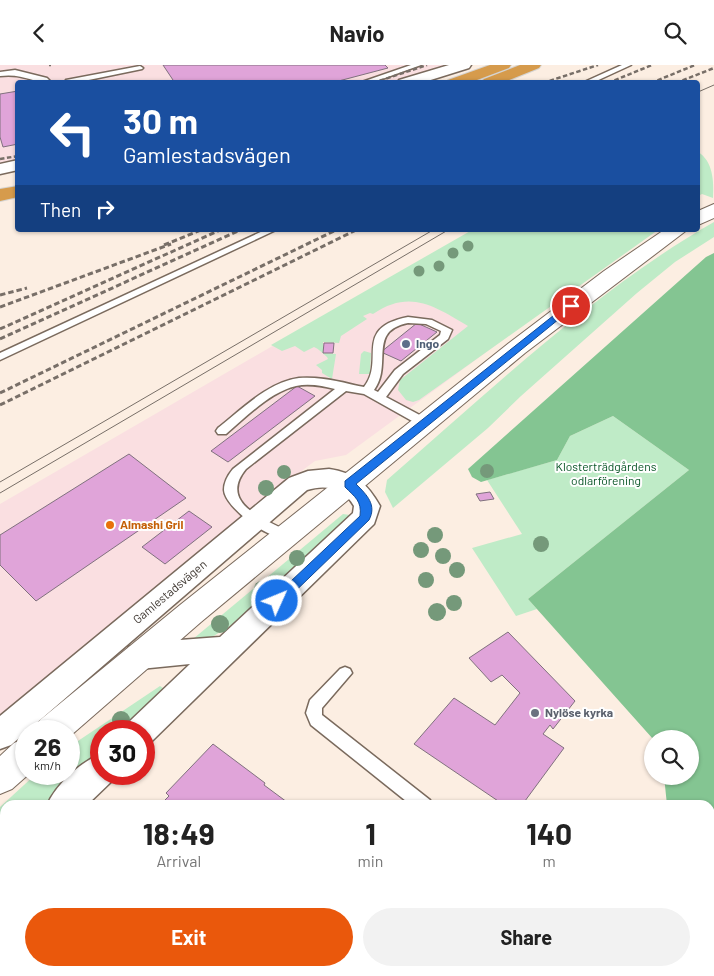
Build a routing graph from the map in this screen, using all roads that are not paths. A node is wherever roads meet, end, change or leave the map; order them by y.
1 (418, 65) edge
2 (424, 65) edge
3 (464, 65) edge
4 (504, 65) edge
5 (534, 65) edge
6 (628, 65) edge
7 (140, 68) dead end
8 (437, 73) junction
9 (0, 74) edge
10 (46, 80) edge
11 (70, 80) edge
12 (371, 80) edge
13 (414, 80) edge
14 (462, 80) edge
15 (496, 80) edge
16 (592, 80) edge
17 (15, 166) edge
18 (0, 169) edge
19 (15, 180) edge
20 (0, 182) edge
21 (15, 192) edge
22 (0, 195) edge
23 (714, 210) edge
24 (700, 218) edge
25 (268, 232) edge
26 (675, 232) edge
27 (0, 357) edge
28 (344, 387) junction
29 (367, 391) junction
30 (380, 397) junction
31 (425, 423) junction
32 (222, 431) dead end
33 (349, 484) junction
34 (257, 519) junction
35 (285, 535) junction
36 (227, 649) junction
37 (140, 656) junction
38 (345, 673) dead end
39 (65, 720) edge
40 (153, 720) edge
41 (0, 735) edge
42 (15, 764) edge
43 (0, 778) edge
44 (90, 780) edge
45 (69, 800) edge
46 (418, 800) edge

1 - 12 lane
2 - 8 lane
3 - 8 street
4 - 14 highway
5 - 15 highway
6 - 16 lane
7 - 11 lane
8 - 13 street
9 - 10 lane
17 - 18 street
19 - 20 highway
21 - 22 highway
23 - 24 street
25 - 27 lane
26 - 31 street
28 - 29 lane
28 - 32 lane
28 - 34 lane
29 - 30 lane
29 - 30 lane
30 - 31 lane
31 - 33 street
33 - 34 street, Gamlestadsvägen
33 - 35 street
33 - 36 street
34 - 35 lane
34 - 41 street, Gamlestadsvägen
35 - 37 street
36 - 37 street
36 - 40 street
37 - 39 street
38 - 46 lane
42 - 43 street
44 - 45 street

